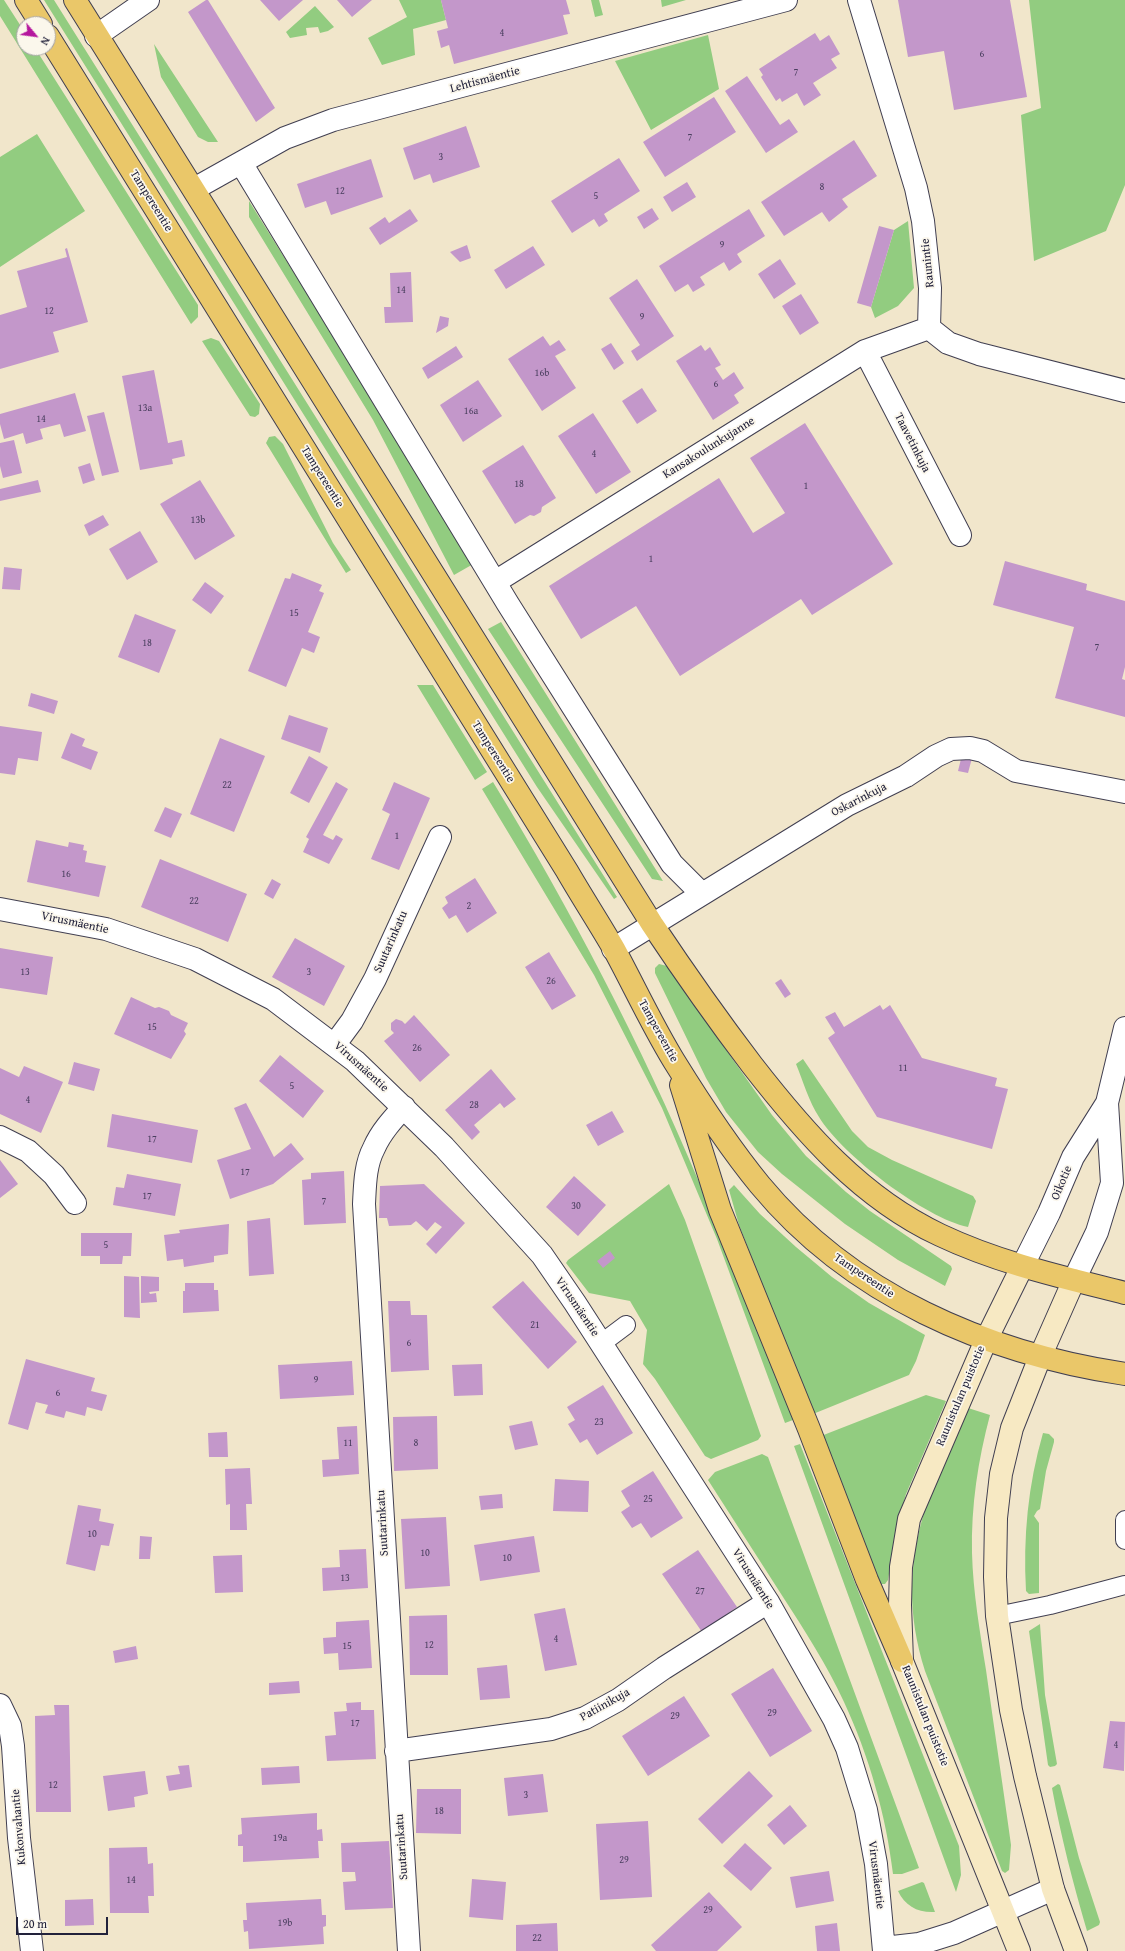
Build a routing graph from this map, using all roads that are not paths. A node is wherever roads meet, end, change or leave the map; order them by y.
1 (26, 0) edge
2 (75, 0) edge
3 (148, 0) edge
4 (786, 0) edge
5 (859, 0) edge
6 (36, 16) edge
7 (96, 36) junction
8 (56, 49) edge
9 (242, 162) junction
10 (194, 189) junction
11 (929, 328) junction
12 (865, 351) junction
13 (1125, 391) edge
14 (960, 534) dead end
15 (495, 582) junction
16 (1125, 792) edge
17 (440, 836) dead end
18 (701, 893) junction
19 (0, 909) edge
20 (652, 924) junction
21 (613, 949) junction
22 (1125, 1028) edge
23 (335, 1044) junction
24 (674, 1060) junction
25 (1107, 1103) junction
26 (404, 1107) junction
27 (0, 1137) edge
28 (75, 1203) dead end
29 (1022, 1267) junction
30 (1074, 1280) junction
31 (1125, 1293) edge
32 (626, 1325) dead end
33 (986, 1340) junction
34 (602, 1343) junction
35 (1040, 1357) junction
36 (1125, 1374) edge
37 (1125, 1520) edge
38 (1125, 1540) edge
39 (1125, 1585) edge
40 (768, 1602) junction
41 (997, 1616) junction
42 (902, 1661) junction
43 (0, 1705) edge
44 (396, 1751) junction
45 (1053, 1889) junction
46 (1003, 1911) junction
47 (884, 1950) edge
48 (32, 1951) edge
49 (409, 1951) edge
50 (1019, 1951) edge
51 (1076, 1951) edge

1 - 6 highway
2 - 7 highway
3 - 7 street
4 - 9 street, Lehtismäentie
5 - 11 street, Raunintie
7 - 10 highway
8 - 21 highway, Tampereentie
9 - 10 street, Lehtismäentie
9 - 15 street
10 - 20 highway
11 - 12 street, Kansakoulunkujanne
11 - 13 street
12 - 14 street, Taavetinkuja
12 - 15 street, Kansakoulunkujanne
15 - 18 street
16 - 18 street, Oskarinkuja
17 - 23 street, Suutarinkatu
18 - 20 street, Oskarinkuja
19 - 23 street, Virusmäentie
20 - 21 street, Oskarinkuja
20 - 29 highway
21 - 24 highway, Tampereentie
22 - 25 street, Oikotie
23 - 26 street, Virusmäentie
24 - 33 highway, Tampereentie
24 - 42 highway
25 - 29 street, Oikotie
25 - 30 street, Oikotie
26 - 34 street, Virusmäentie
26 - 44 street, Suutarinkatu
27 - 28 street
29 - 30 highway
29 - 33 main road, Raunistulan puistotie
30 - 31 highway
30 - 35 main road
32 - 34 lane
33 - 35 highway, Tampereentie
33 - 42 main road, Raunistulan puistotie
34 - 40 street, Virusmäentie
35 - 36 highway, Tampereentie
35 - 41 main road
37 - 38 lane
39 - 41 lane
40 - 44 street, Patiinikuja
40 - 47 street, Virusmäentie
41 - 45 main road
42 - 46 main road, Raunistulan puistotie
43 - 48 street, Kukonvahantie
44 - 49 street, Suutarinkatu
45 - 46 street
45 - 51 main road
46 - 47 street
46 - 50 main road, Raunistulan puistotie

